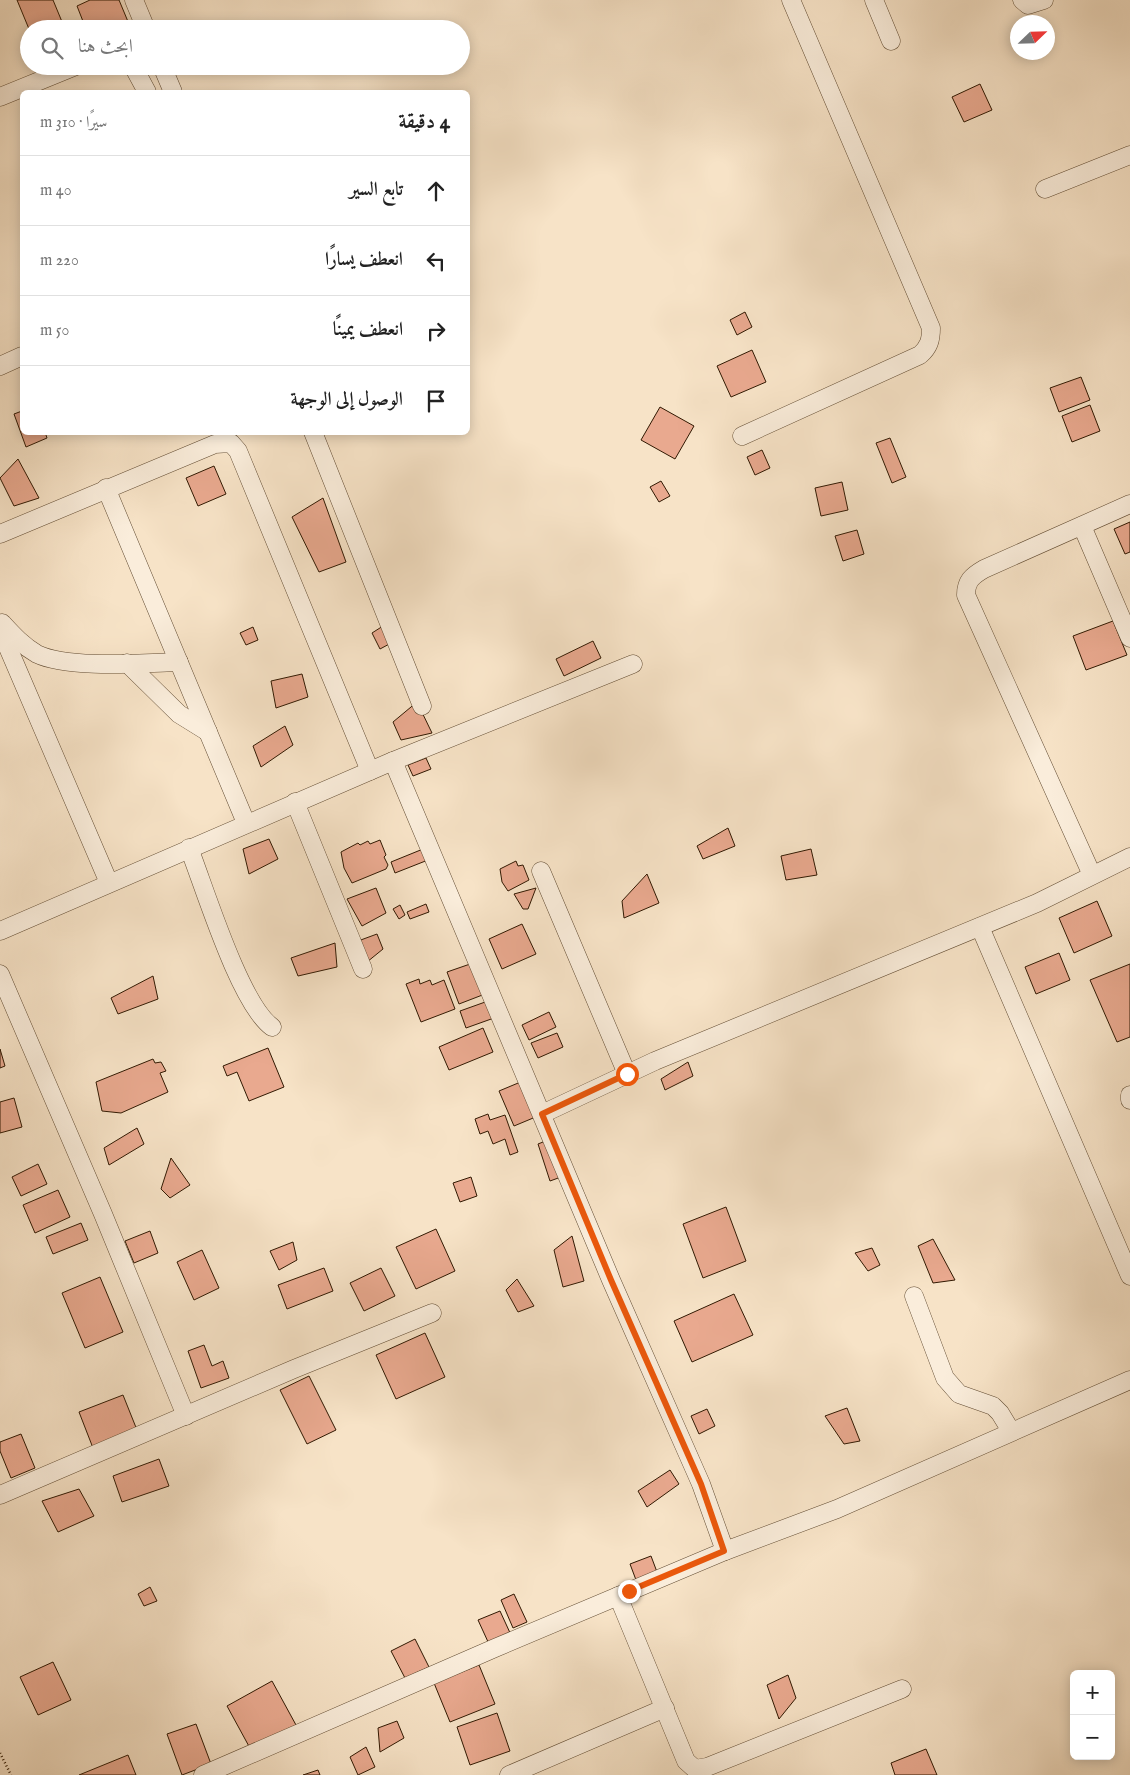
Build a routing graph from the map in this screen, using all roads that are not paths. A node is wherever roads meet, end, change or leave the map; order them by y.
1 (134, 0) edge
2 (791, 0) edge
3 (874, 0) edge
4 (1022, 0) edge
5 (1044, 0) edge
6 (142, 20) edge
7 (891, 41) dead end
8 (54, 75) edge
9 (138, 75) edge
10 (166, 75) edge
11 (146, 90) edge
12 (172, 90) edge
13 (0, 97) edge
14 (1130, 155) edge
15 (1045, 189) dead end
16 (20, 357) edge
17 (0, 366) edge
18 (314, 435) edge
19 (742, 436) dead end
20 (106, 488) junction
21 (1130, 504) edge
22 (1082, 526) junction
23 (0, 534) edge
24 (0, 621) edge
25 (0, 629) edge
26 (1130, 638) edge
27 (179, 662) junction
28 (127, 664) junction
29 (633, 664) dead end
30 (422, 706) dead end
31 (208, 732) junction
32 (393, 761) junction
33 (370, 771) junction
34 (295, 802) junction
35 (246, 823) junction
36 (189, 848) junction
37 (1130, 858) edge
38 (541, 871) dead end
39 (1092, 875) junction
40 (109, 884) junction
41 (980, 927) junction
42 (0, 931) edge
43 (363, 969) dead end
44 (0, 974) edge
45 (272, 1026) dead end
46 (627, 1074) junction
47 (1130, 1095) edge
48 (1130, 1100) edge
49 (542, 1114) junction
50 (1130, 1276) edge
51 (914, 1296) dead end
52 (432, 1313) dead end
53 (1130, 1380) edge
54 (186, 1416) junction
55 (1011, 1431) junction
56 (0, 1495) edge
57 (724, 1551) junction
58 (618, 1596) junction
59 (902, 1689) dead end
60 (664, 1708) junction
61 (203, 1775) edge
62 (509, 1775) edge

1 - 6 street
2 - 19 street
3 - 7 street
4 - 5 street
8 - 13 street
9 - 11 street
10 - 12 street
14 - 15 street
16 - 17 street
18 - 30 street
20 - 23 street
20 - 27 street
20 - 33 street
21 - 22 street
22 - 26 street
22 - 39 street
24 - 28 street
25 - 40 street
27 - 28 street
27 - 31 street
28 - 31 street
29 - 32 street
31 - 35 street
32 - 33 street
32 - 49 street
33 - 34 street
34 - 35 street
34 - 43 street
35 - 36 street
36 - 40 street
36 - 45 street
37 - 39 street
38 - 46 street
39 - 41 street
40 - 42 street
41 - 46 street
41 - 50 street
44 - 54 street
46 - 49 street
47 - 48 street
49 - 57 street
51 - 55 street
52 - 54 street
53 - 55 street
54 - 56 street
55 - 57 street
57 - 58 street
58 - 60 street
58 - 61 street
59 - 60 street
60 - 62 street

